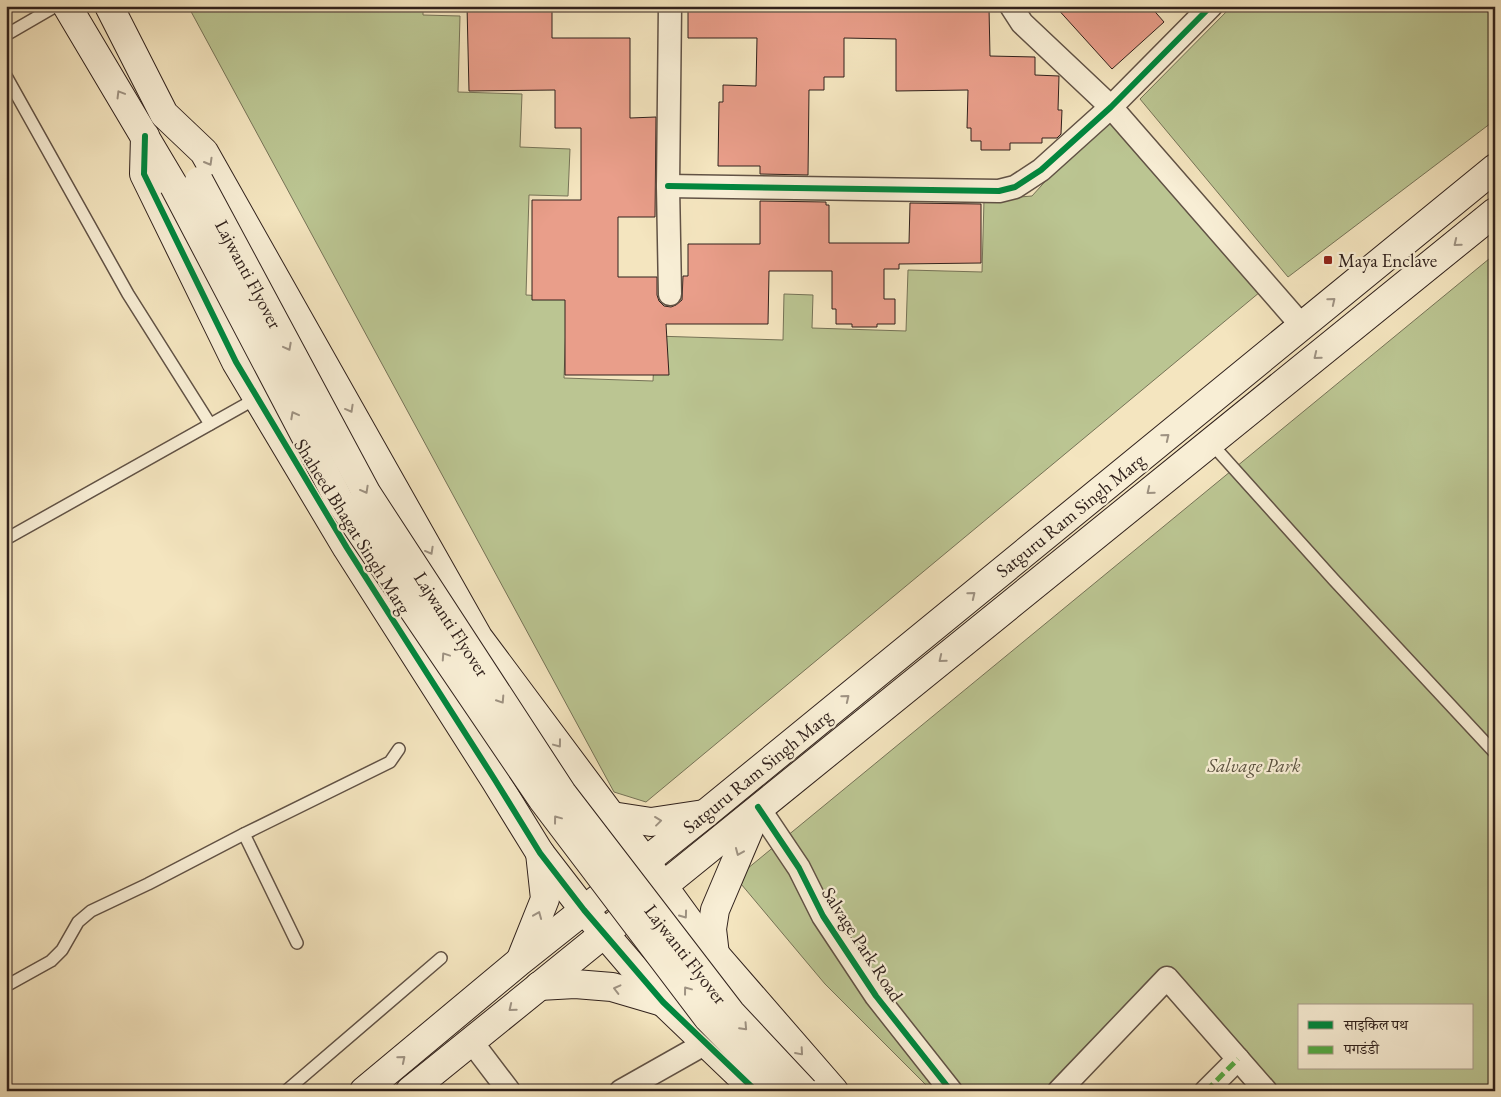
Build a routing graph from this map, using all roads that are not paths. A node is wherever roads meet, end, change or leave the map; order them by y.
1 (56, 6) edge
2 (67, 6) edge
3 (109, 6) edge
4 (670, 6) edge
5 (1011, 6) edge
6 (1211, 6) edge
7 (6, 35) edge
8 (6, 76) edge
9 (1111, 107) junction
10 (164, 114) junction
11 (145, 136) junction
12 (1495, 168) edge
13 (187, 183) junction
14 (668, 186) junction
15 (1495, 212) edge
16 (670, 294) dead end
17 (1302, 326) junction
18 (257, 398) junction
19 (210, 424) junction
20 (1210, 442) junction
21 (6, 539) edge
22 (399, 749) dead end
23 (1495, 753) edge
24 (758, 807) junction
25 (705, 814) junction
26 (612, 816) junction
27 (244, 834) junction
28 (540, 853) junction
29 (645, 861) junction
30 (663, 885) junction
31 (584, 910) junction
32 (604, 933) junction
33 (297, 943) dead end
34 (714, 955) junction
35 (441, 958) dead end
36 (520, 961) junction
37 (6, 986) edge
38 (539, 986) junction
39 (664, 1002) junction
40 (471, 1041) junction
41 (706, 1043) junction
42 (1238, 1059) junction
43 (1070, 1087) edge
44 (286, 1091) edge
45 (364, 1091) edge
46 (410, 1091) edge
47 (509, 1091) edge
48 (622, 1091) edge
49 (756, 1091) edge
50 (778, 1091) edge
51 (804, 1091) edge
52 (834, 1091) edge
53 (951, 1091) edge
54 (1206, 1091) edge
55 (1266, 1091) edge

1 - 7 lane
11 -> 2 main road
3 - 10 main road
4 - 14 street
5 - 9 street
6 - 9 street
8 - 19 lane
9 - 14 street
9 - 17 street
10 - 13 main road, Lajwanti Flyover
10 -> 26 main road
11 - 13 main road
11 - 18 main road, Shaheed Bhagat Singh Marg
17 -> 12 main road, Satguru Ram Singh Marg
50 -> 13 main road, Lajwanti Flyover, bridge
13 -> 51 main road, Lajwanti Flyover, bridge
14 - 16 street
15 -> 20 main road, Satguru Ram Singh Marg
25 -> 17 main road, Satguru Ram Singh Marg
18 - 19 lane
18 - 28 main road, Shaheed Bhagat Singh Marg
19 - 21 lane
20 - 23 lane
20 -> 24 main road, Satguru Ram Singh Marg
22 - 27 lane
24 - 30 main road, Satguru Ram Singh Marg
24 -> 34 main road
24 - 53 street, Salvage Park Road
26 -> 25 main road
25 - 29 main road, Satguru Ram Singh Marg
26 - 28 main road
26 - 29 main road
27 - 33 lane
27 - 37 lane
28 - 31 main road, Shaheed Bhagat Singh Marg
36 -> 28 main road
29 - 30 main road
29 - 31 main road, Satguru Ram Singh Marg
30 - 32 main road, Satguru Ram Singh Marg
30 -> 34 main road
31 - 32 main road, Shaheed Bhagat Singh Marg
31 - 36 main road
32 - 38 main road
32 - 39 main road
34 -> 52 main road
35 - 44 lane
45 -> 36 main road
39 -> 38 main road
38 -> 40 main road
39 - 41 main road
40 - 46 main road
40 - 47 street
41 - 48 street
41 - 49 main road
42 - 43 street
42 - 54 street
42 - 55 street

